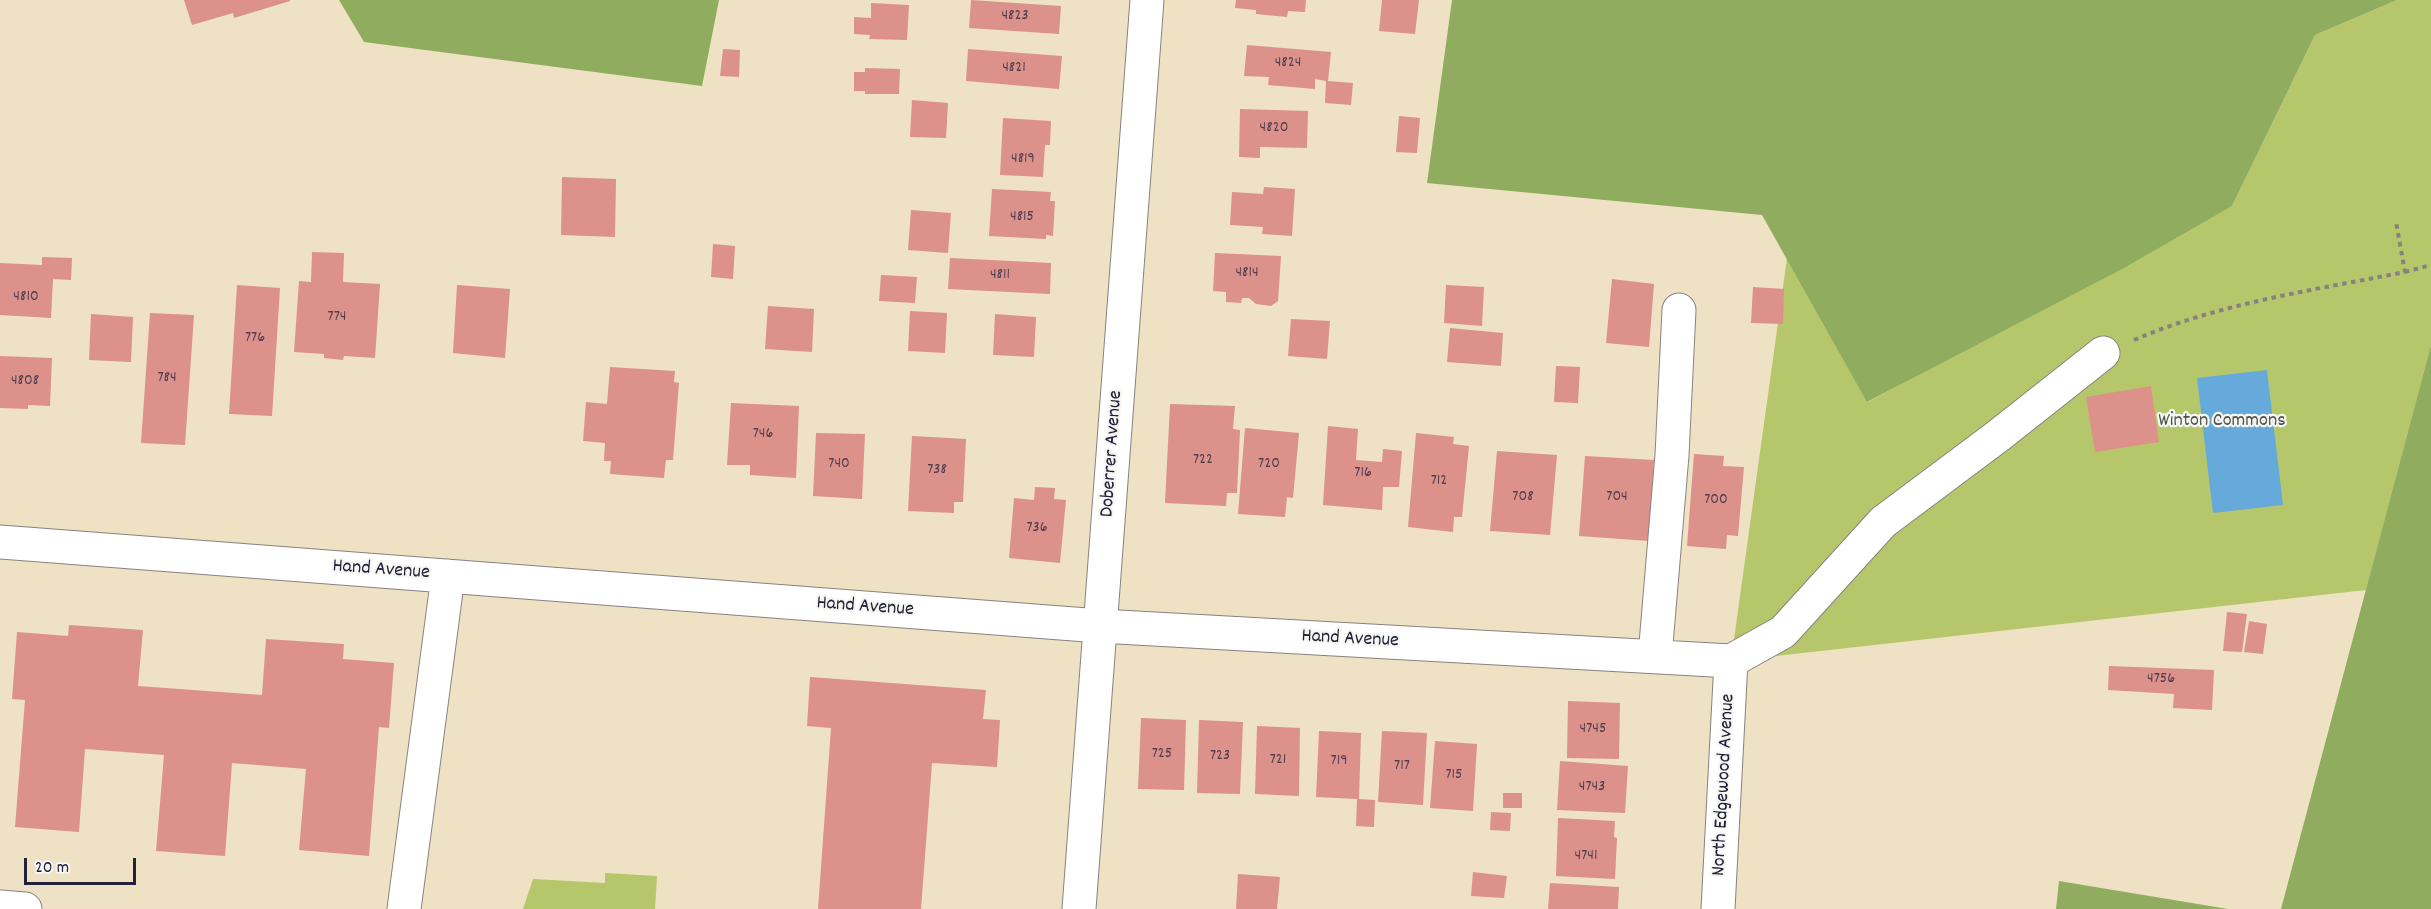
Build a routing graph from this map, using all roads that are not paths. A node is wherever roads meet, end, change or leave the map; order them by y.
1 (1148, 0) edge
2 (1679, 310) dead end
3 (2103, 353) road end
4 (0, 542) edge
5 (448, 576) junction
6 (1100, 626) junction
7 (1655, 656) junction
8 (1731, 661) junction
9 (0, 908) edge
10 (25, 909) edge
11 (404, 909) edge
12 (1079, 909) edge
13 (1718, 909) edge

1 - 6 street, Doberrer Avenue
2 - 7 street
3 - 8 street
4 - 5 street, Hand Avenue
5 - 6 street, Hand Avenue
5 - 11 street
6 - 7 street, Hand Avenue
6 - 12 street, Doberrer Avenue
7 - 8 street, Hand Avenue
8 - 13 street, North Edgewood Avenue
9 - 10 street

